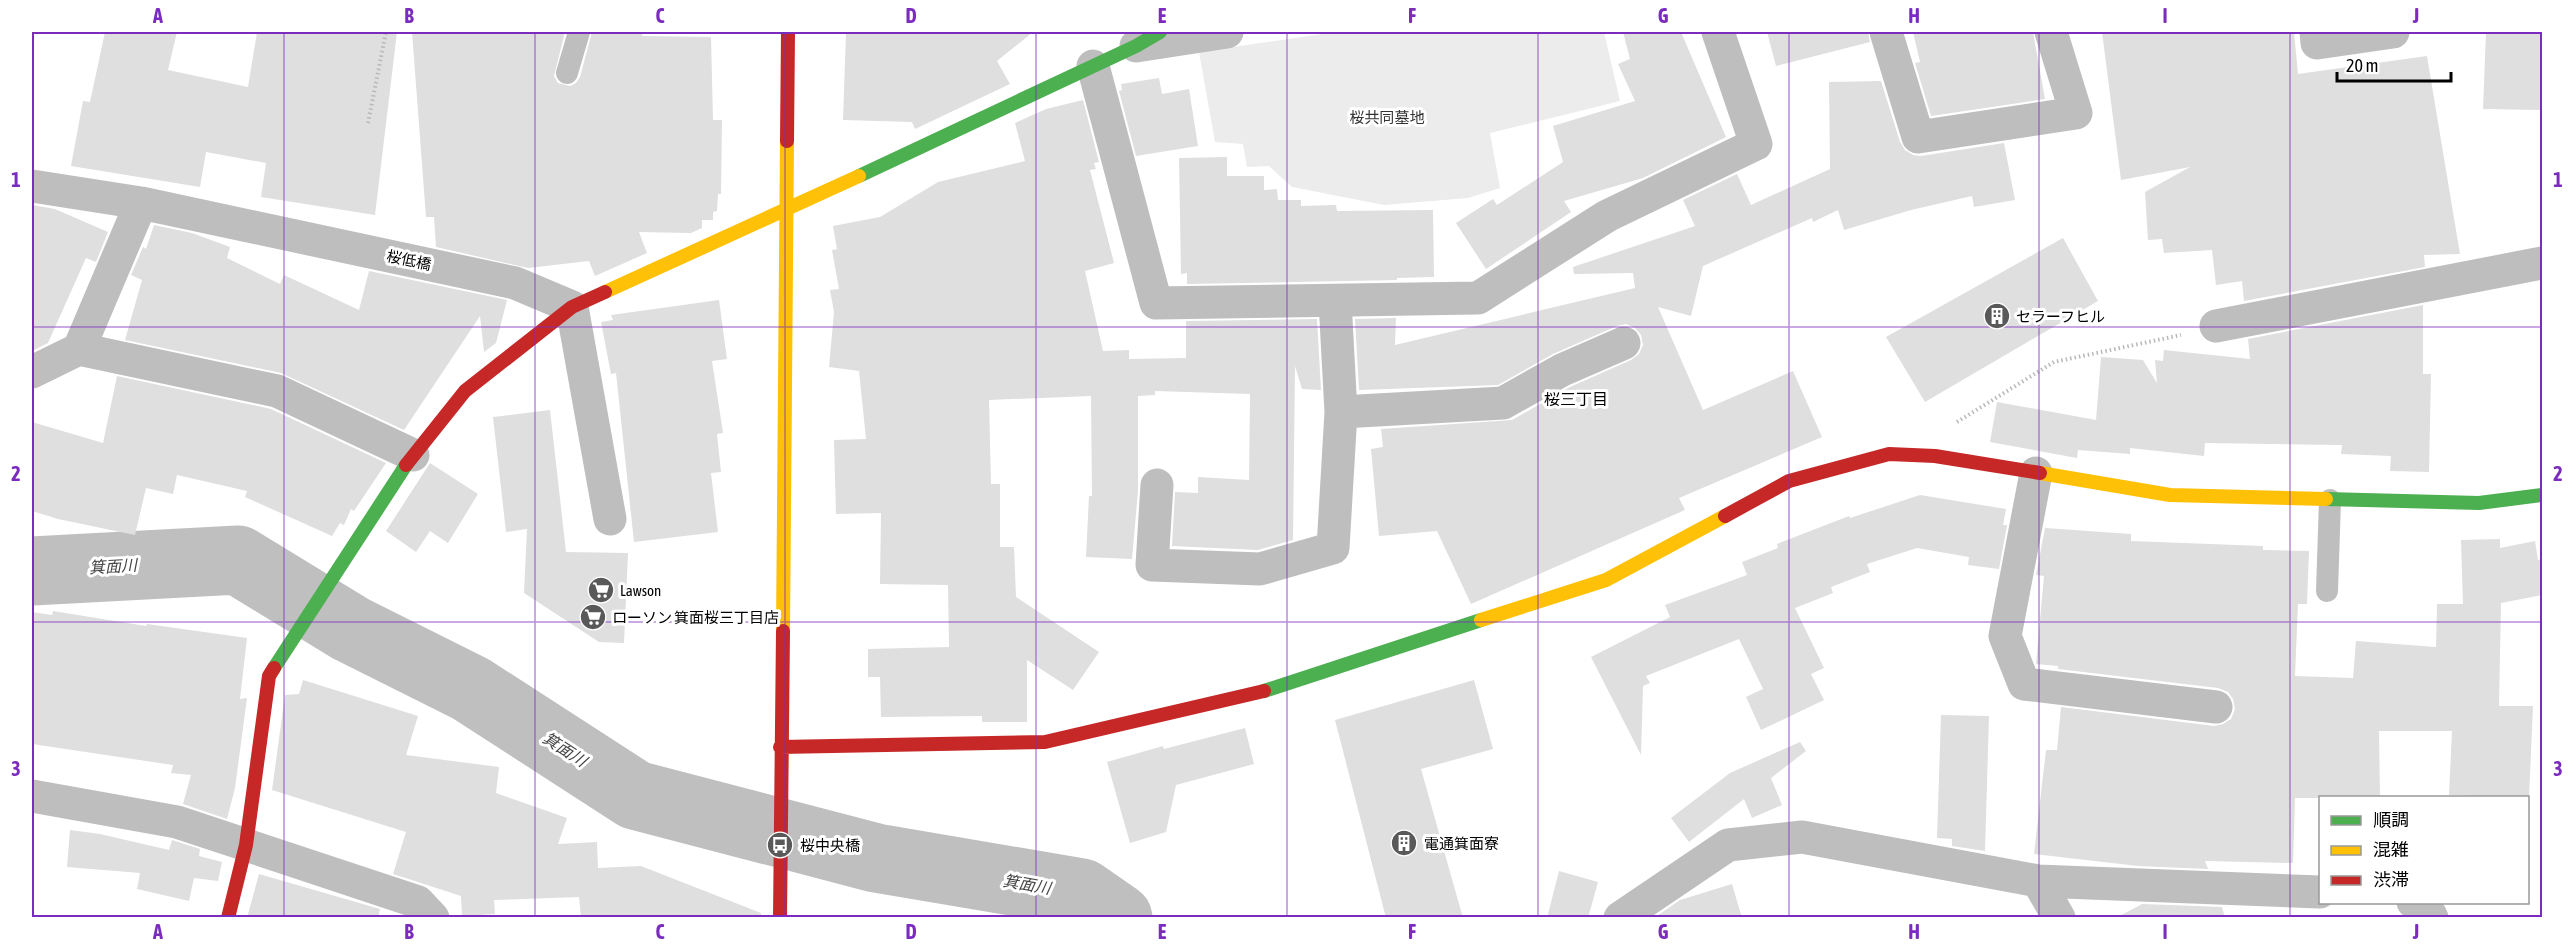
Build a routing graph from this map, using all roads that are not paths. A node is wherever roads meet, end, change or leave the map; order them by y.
1 (579, 32) edge
2 (788, 32) edge
3 (1227, 32) edge
4 (1718, 32) edge
5 (1886, 32) edge
6 (2051, 32) edge
7 (2316, 32) edge
8 (2393, 32) edge
9 (1148, 39) edge
10 (1093, 66) junction
11 (567, 73) dead end
12 (32, 186) edge
13 (141, 203) junction
14 (786, 210) junction
15 (2542, 263) edge
16 (1335, 301) junction
17 (572, 307) junction
18 (2216, 326) road end
19 (1624, 343) dead end
20 (79, 349) junction
21 (32, 372) edge
22 (1341, 412) junction
23 (413, 455) junction
24 (2036, 473) junction
25 (1157, 485) dead end
26 (2542, 495) edge
27 (2330, 500) junction
28 (610, 519) dead end
29 (2327, 591) dead end
30 (2216, 707) dead end
31 (780, 747) junction
32 (32, 796) edge
33 (246, 845) junction
34 (2038, 881) junction
35 (2319, 892) edge
36 (2415, 904) edge
37 (228, 918) edge
38 (433, 918) edge
39 (780, 918) edge
40 (1620, 918) edge
41 (2059, 918) edge
42 (2432, 918) edge

1 - 11 lane
2 - 14 street
3 - 9 street
4 - 16 street
5 - 6 street
7 - 8 street
9 - 10 street
10 - 14 street
10 - 16 street
12 - 13 street, 桜低橋
13 - 17 street, 桜低橋
13 - 20 street
14 - 17 street
14 - 31 street
15 - 18 street
16 - 22 street
17 - 23 street
17 - 28 street
19 - 22 street
20 - 21 street
20 - 23 street
22 - 25 street
23 - 33 street
24 - 27 street
24 - 30 street
24 - 31 street
26 - 27 street
27 - 29 lane
31 - 39 street
32 - 33 street
33 - 37 street
33 - 38 street
34 - 35 street
34 - 40 street
34 - 41 street
36 - 42 street

